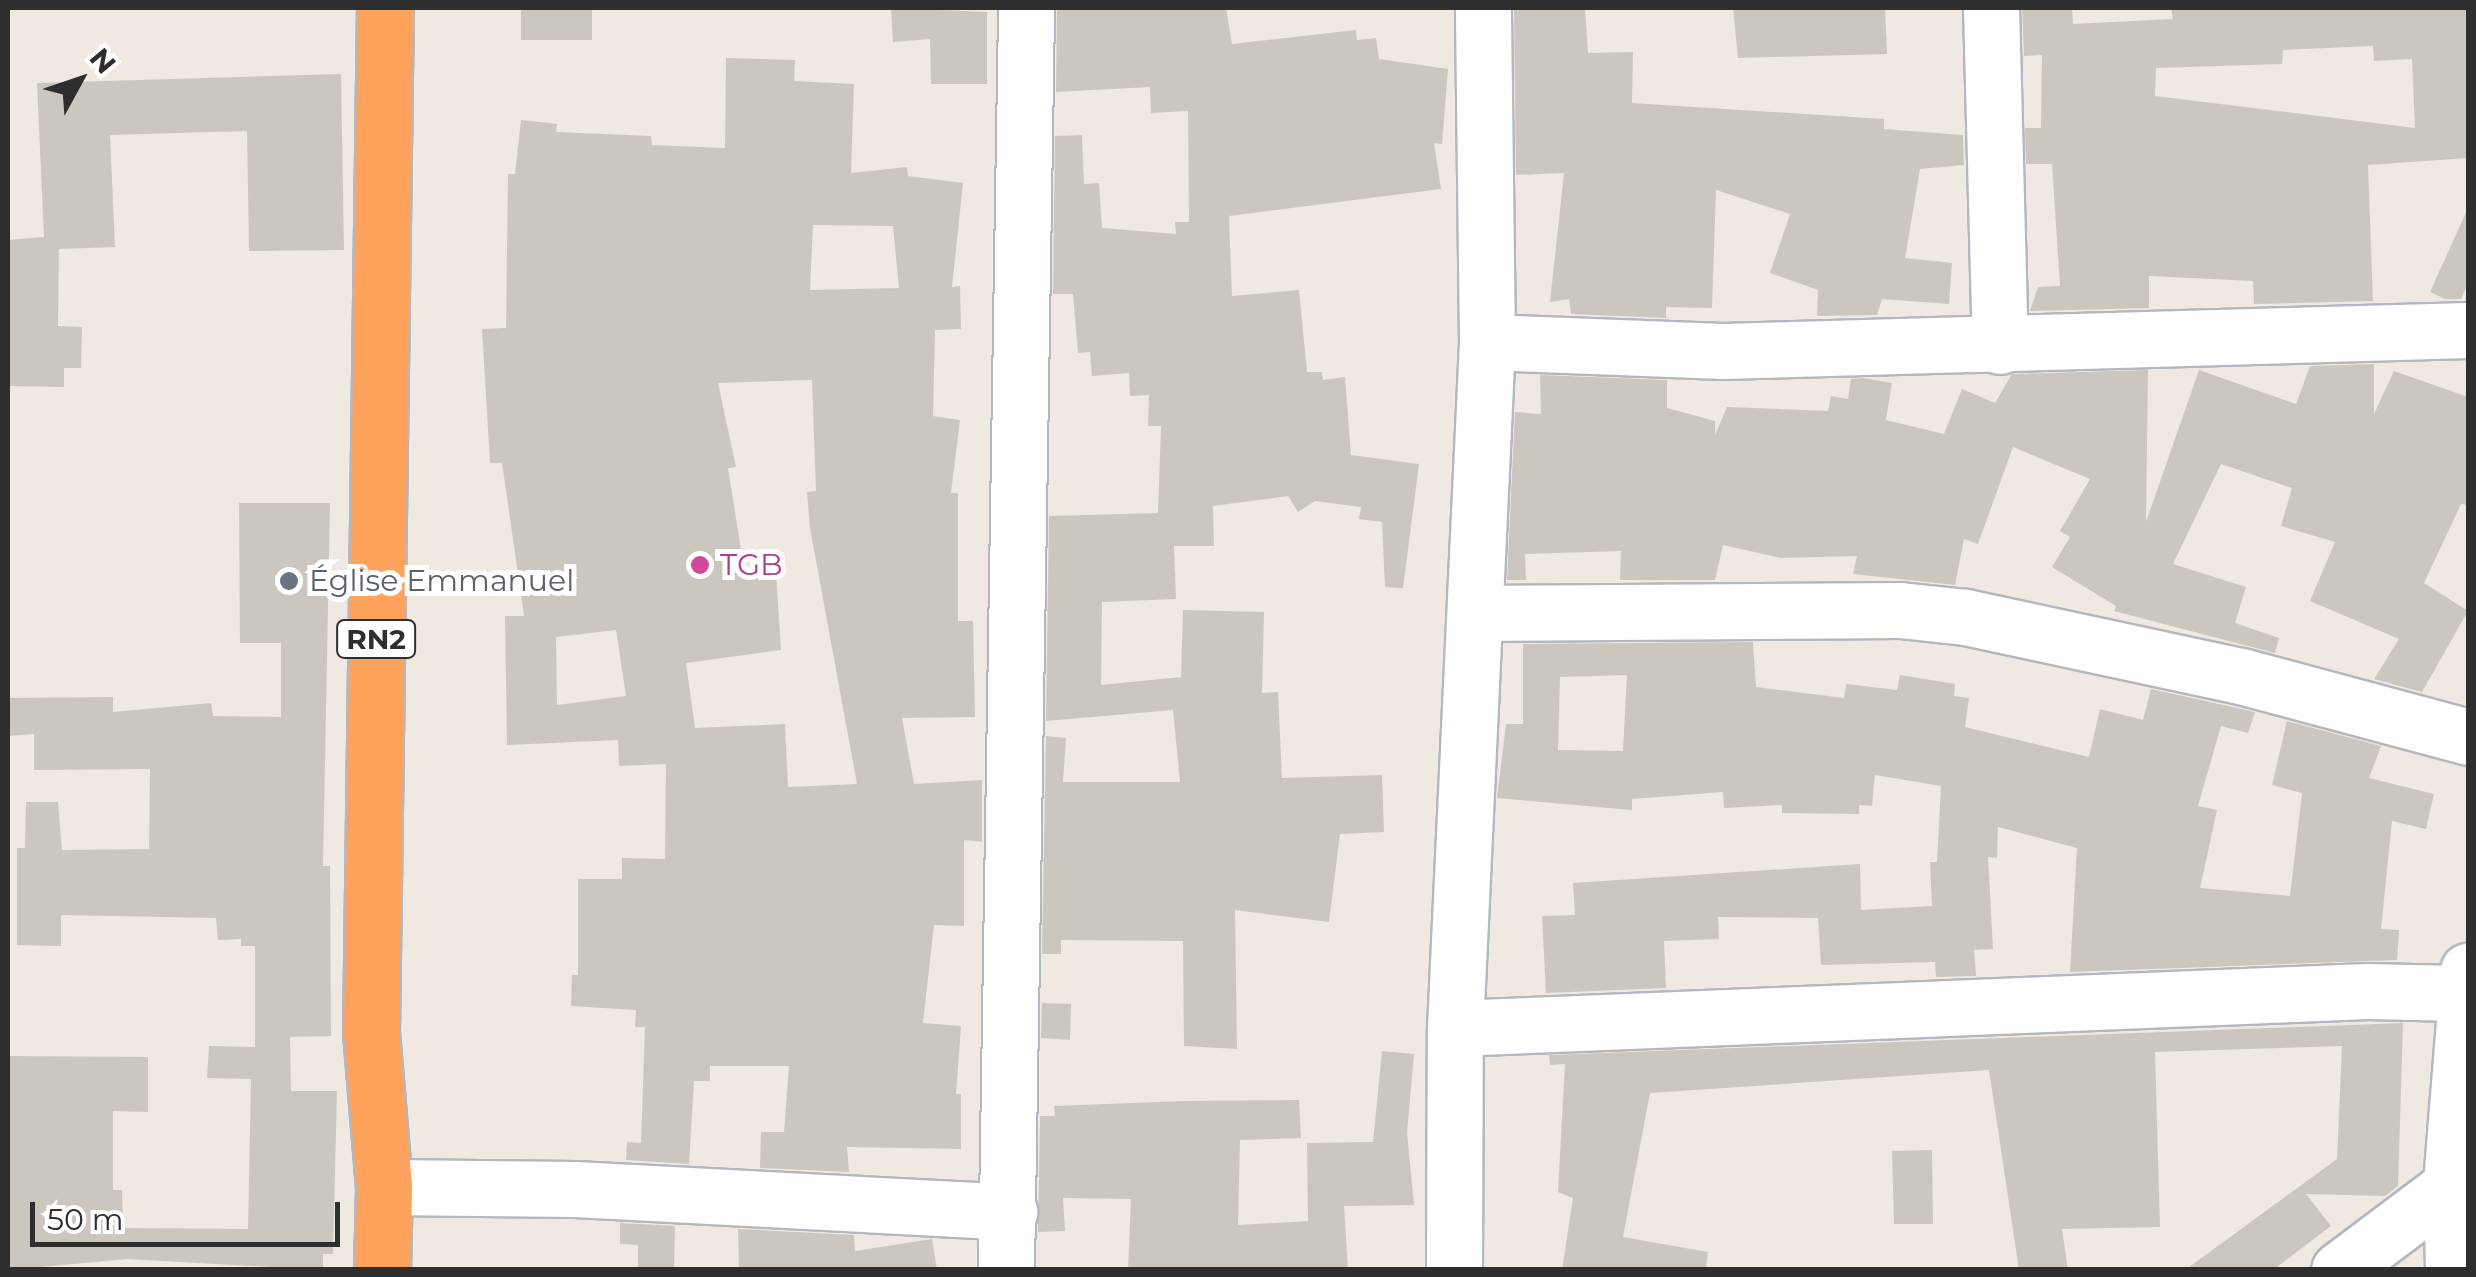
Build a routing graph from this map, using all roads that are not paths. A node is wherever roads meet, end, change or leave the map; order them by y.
1 (385, 8) edge
2 (1026, 8) edge
3 (1483, 8) edge
4 (1991, 8) edge
5 (2468, 330) edge
6 (1487, 342) junction
7 (2000, 346) junction
8 (1476, 613) junction
9 (2468, 737) edge
10 (2467, 982) edge
11 (1455, 1028) junction
12 (2460, 1178) edge
13 (384, 1187) junction
14 (1009, 1212) junction
15 (382, 1270) edge
16 (1006, 1270) edge
17 (1454, 1270) edge
18 (2339, 1270) edge
19 (2453, 1270) edge

1 - 13 highway, RN2
2 - 14 street
3 - 6 street
4 - 7 street
5 - 7 street
6 - 7 street
6 - 8 street
8 - 9 street
8 - 11 street
10 - 11 street
10 - 12 street
11 - 17 street
12 - 18 street
12 - 19 street
13 - 14 street
13 - 15 highway, RN2
14 - 16 street

